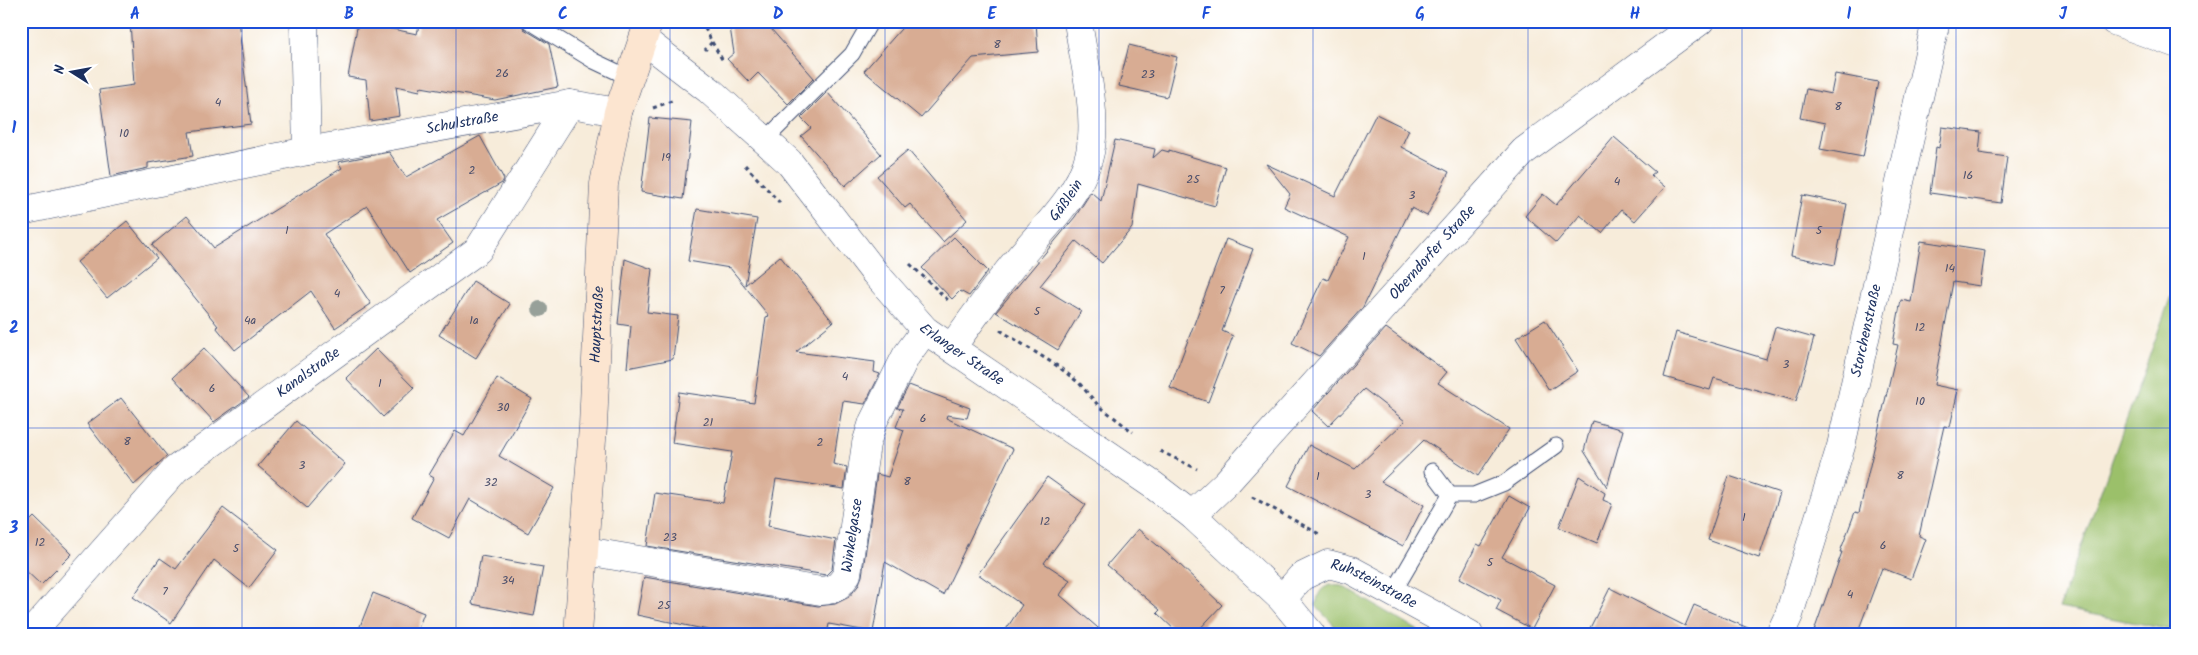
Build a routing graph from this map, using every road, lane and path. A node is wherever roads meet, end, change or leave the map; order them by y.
1 (304, 21) edge
2 (529, 21) edge
3 (701, 21) edge
4 (872, 21) edge
5 (1078, 21) edge
6 (1700, 21) edge
7 (1936, 21) edge
8 (2114, 21) edge
9 (646, 30) edge
10 (712, 42) junction
11 (2177, 44) edge
12 (726, 65) dead end
13 (688, 74) junction
14 (630, 78) junction
15 (570, 104) junction
16 (651, 110) dead end
17 (618, 112) junction
18 (766, 139) junction
19 (307, 151) junction
20 (21, 211) edge
21 (908, 262) dead end
22 (974, 317) junction
23 (926, 330) junction
24 (952, 347) junction
25 (1137, 435) dead end
26 (1556, 446) dead end
27 (1159, 450) dead end
28 (1432, 471) dead end
29 (1226, 483) junction
30 (1450, 495) junction
31 (1192, 514) junction
32 (586, 551) junction
33 (1328, 564) junction
34 (1393, 593) junction
35 (1282, 599) junction
36 (30, 634) edge
37 (578, 634) edge
38 (1311, 634) edge
39 (1469, 634) edge
40 (1780, 634) edge

1 - 19 street
2 - 14 lane
3 - 10 path
4 - 18 lane
5 - 22 street, Gäßlein
6 - 29 street, Oberndorfer Straße
7 - 40 street, Storchenstraße
8 - 11 street
9 - 13 street, Erlanger Straße
9 - 14 street, Hauptstraße
10 - 12 path
10 - 13 path
13 - 16 path
13 - 18 street, Erlanger Straße
14 - 17 street, Hauptstraße
15 - 17 street, Schulstraße
15 - 19 street, Schulstraße
15 - 36 street, Kanalstraße
17 - 32 street, Hauptstraße
18 - 23 street, Erlanger Straße
19 - 20 street, Schulstraße
21 - 22 path
22 - 24 street, Gäßlein
22 - 25 path
23 - 24 street, Erlanger Straße
23 - 32 street, Winkelgasse
24 - 31 street, Erlanger Straße
26 - 30 lane
27 - 29 path
28 - 30 lane
29 - 31 street, Oberndorfer Straße
29 - 33 path
30 - 34 lane
31 - 35 street, Erlanger Straße
32 - 37 street, Hauptstraße
33 - 34 street, Ruhsteinstraße
33 - 35 street, Ruhsteinstraße
34 - 39 street, Ruhsteinstraße
35 - 38 street, Erlanger Straße

